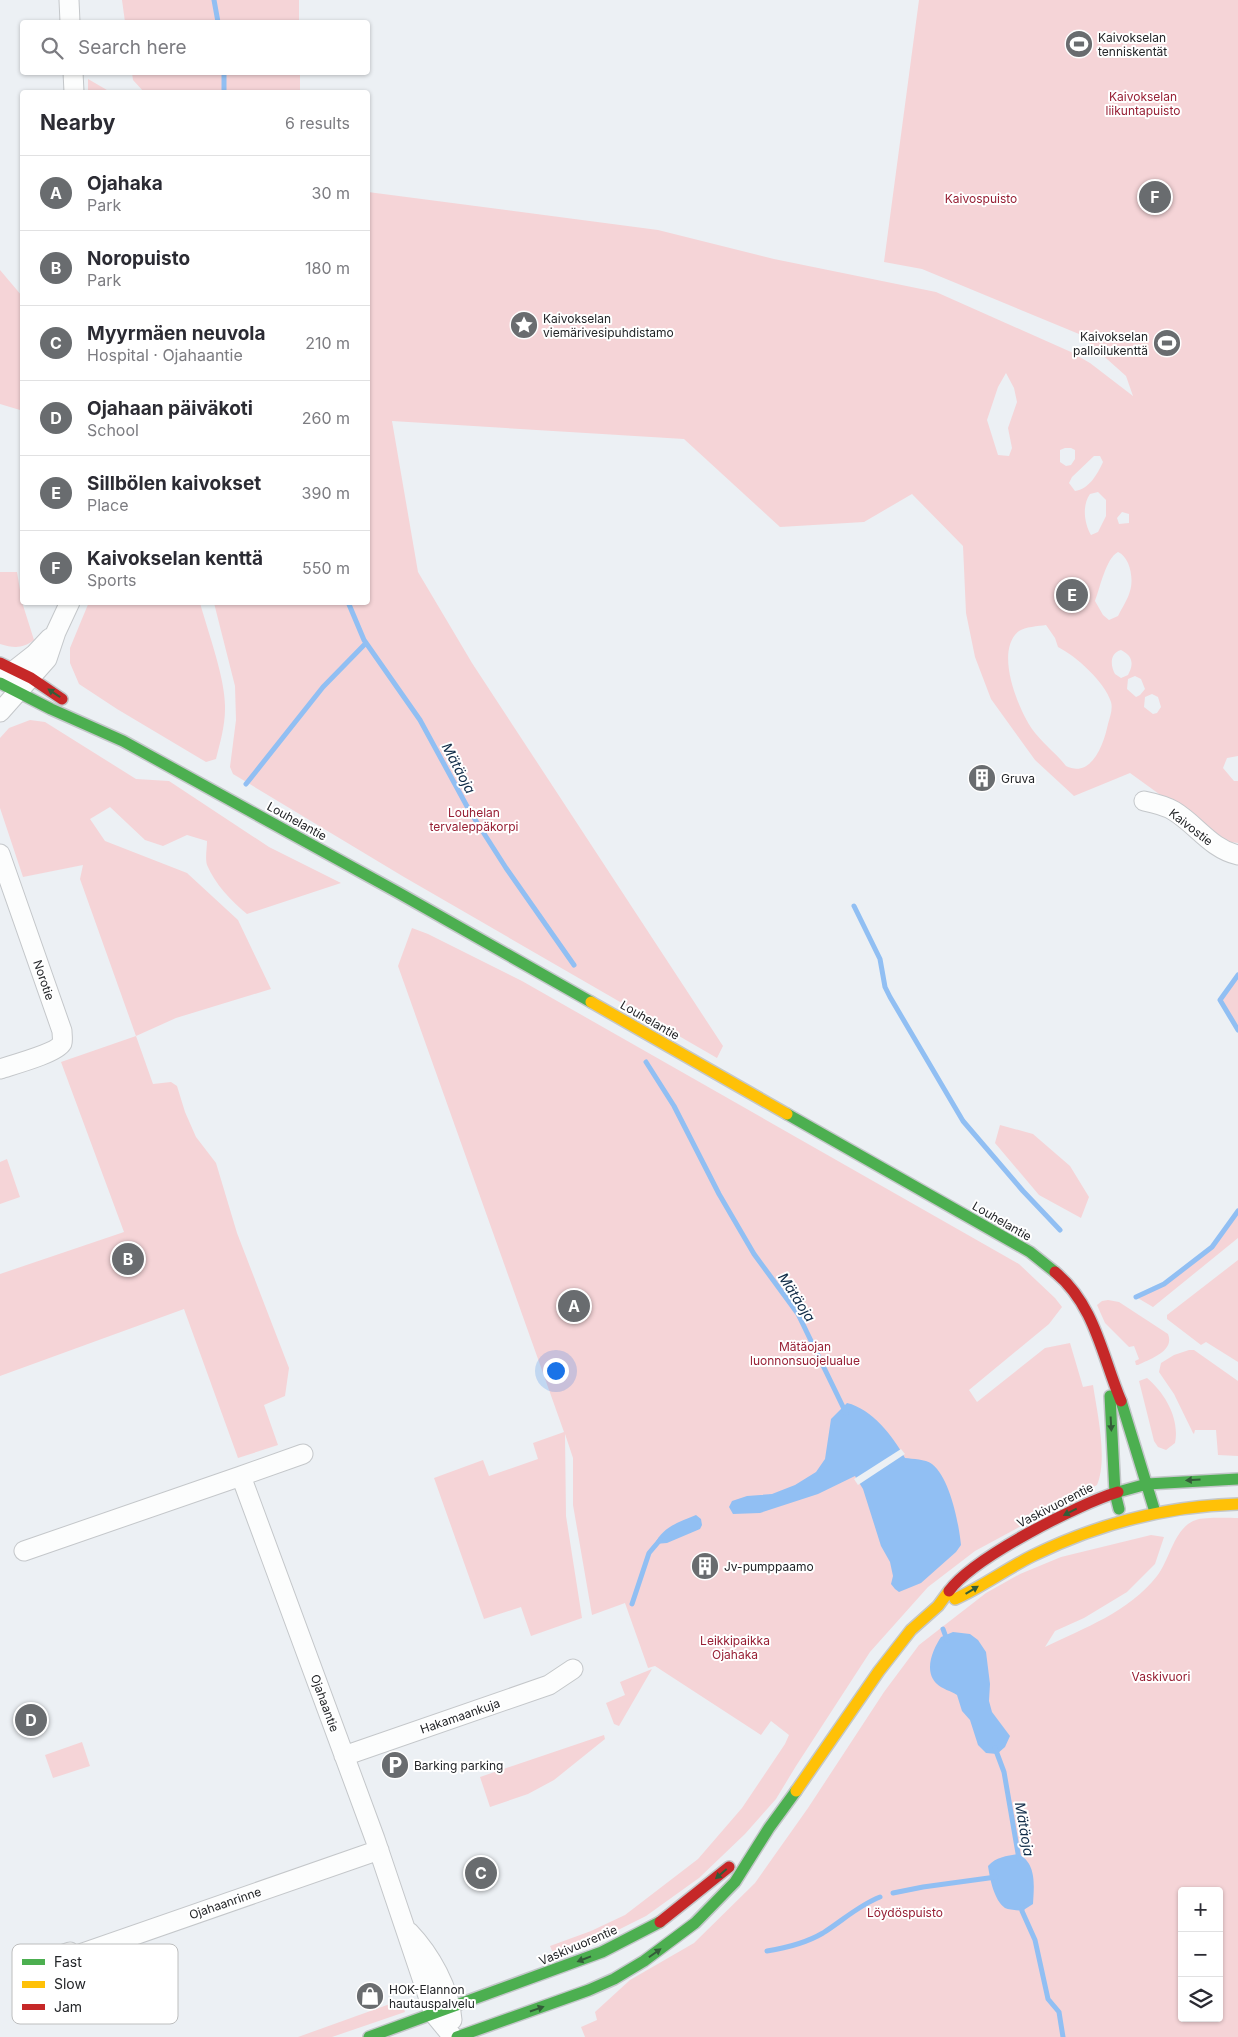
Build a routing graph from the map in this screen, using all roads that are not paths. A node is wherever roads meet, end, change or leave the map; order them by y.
1 (69, 0) edge
2 (70, 20) edge
3 (73, 75) edge
4 (74, 90) edge
5 (69, 605) edge
6 (56, 632) junction
7 (3, 674) edge
8 (31, 678) junction
9 (18, 692) junction
10 (0, 712) edge
11 (123, 741) junction
12 (1144, 801) dead end
13 (0, 854) edge
14 (1238, 856) edge
15 (0, 1069) edge
16 (1110, 1375) junction
17 (303, 1454) dead end
18 (241, 1476) junction
19 (1238, 1479) edge
20 (1147, 1484) junction
21 (1114, 1493) junction
22 (1238, 1504) edge
23 (1155, 1512) junction
24 (1122, 1519) junction
25 (24, 1551) dead end
26 (938, 1606) junction
27 (573, 1669) dead end
28 (344, 1756) junction
29 (769, 1828) junction
30 (379, 1850) junction
31 (107, 1944) edge
32 (443, 2011) junction
33 (369, 2037) edge
34 (454, 2037) edge

1 - 2 street
3 - 4 street
5 - 6 street
6 - 7 street
6 - 8 street
7 - 8 main road, Louhelantie
7 - 9 main road, Louhelantie
8 - 9 street
11 -> 8 main road, Louhelantie
9 - 10 street
9 - 11 main road, Louhelantie
11 - 16 main road, Louhelantie
12 - 14 street, Kaivostie
13 - 15 street, Norotie
16 - 20 main road, Louhelantie
16 -> 21 main road, Louhelantie
17 - 18 street
18 - 25 street
18 - 28 street, Ojahaantie
19 -> 20 main road, Vaskivuorentie
20 - 21 main road, Vaskivuorentie
20 - 23 main road, Louhelantie
21 - 24 main road, Louhelantie
21 -> 26 main road, Vaskivuorentie
22 - 23 main road, Vaskivuorentie
23 - 24 main road, Vaskivuorentie
26 -> 24 main road, Vaskivuorentie
26 - 29 main road, Vaskivuorentie
27 - 28 street, Hakamaankuja
28 - 30 street, Ojahaantie
29 -> 32 main road, Vaskivuorentie
34 -> 29 main road, Vaskivuorentie
30 - 31 street, Ojahaanrinne
30 - 32 street, Ojahaantie
32 - 33 main road, Vaskivuorentie
32 - 34 street, Ojahaantie

